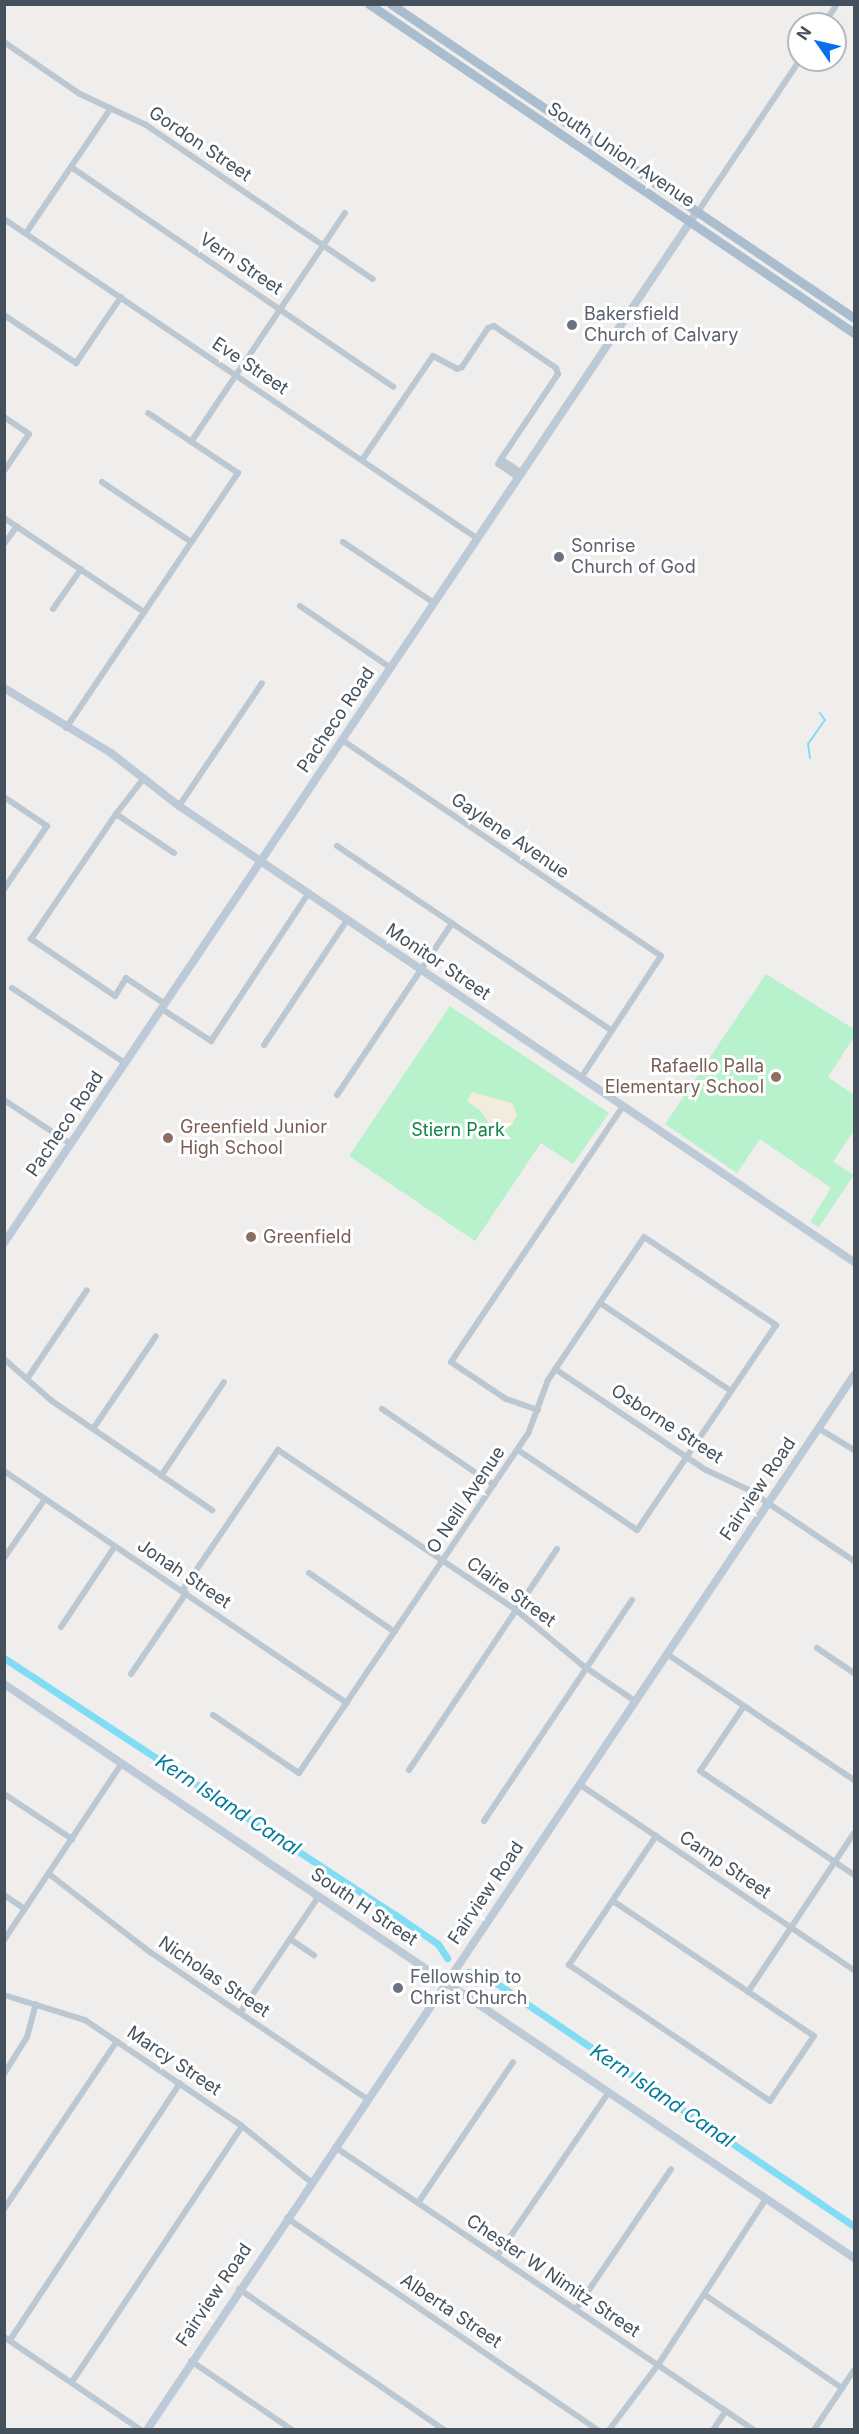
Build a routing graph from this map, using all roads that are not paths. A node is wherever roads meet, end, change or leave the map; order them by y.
1 (369, 4) edge
2 (391, 4) edge
3 (401, 26) junction
4 (4, 42) edge
5 (456, 49) junction
6 (792, 72) edge
7 (111, 108) junction
8 (71, 167) junction
9 (345, 213) dead end
10 (694, 217) junction
11 (4, 219) edge
12 (26, 233) junction
13 (323, 245) junction
14 (373, 279) dead end
15 (785, 285) junction
16 (121, 297) junction
17 (280, 309) junction
18 (4, 315) edge
19 (855, 319) edge
20 (852, 329) edge
21 (236, 375) junction
22 (393, 387) dead end
23 (148, 413) dead end
24 (4, 417) edge
25 (191, 442) junction
26 (362, 460) junction
27 (4, 471) edge
28 (520, 475) junction
29 (102, 482) dead end
30 (4, 518) edge
31 (17, 526) junction
32 (478, 538) junction
33 (191, 542) junction
34 (343, 542) dead end
35 (4, 544) edge
36 (81, 569) junction
37 (434, 603) junction
38 (300, 606) dead end
39 (53, 609) dead end
40 (144, 612) junction
41 (391, 668) junction
42 (262, 683) dead end
43 (4, 688) edge
44 (66, 728) junction
45 (342, 740) junction
46 (144, 778) junction
47 (4, 797) edge
48 (179, 806) junction
49 (116, 814) junction
50 (337, 846) dead end
51 (174, 853) dead end
52 (261, 861) junction
53 (4, 889) edge
54 (308, 894) junction
55 (347, 920) junction
56 (452, 923) junction
57 (421, 970) junction
58 (12, 988) dead end
59 (163, 1006) junction
60 (612, 1031) junction
61 (264, 1045) dead end
62 (125, 1063) junction
63 (581, 1078) junction
64 (337, 1095) dead end
65 (4, 1100) edge
66 (623, 1106) junction
67 (71, 1144) junction
68 (5, 1242) edge
69 (855, 1262) edge
70 (87, 1290) dead end
71 (600, 1303) junction
72 (156, 1336) dead end
73 (4, 1359) edge
74 (555, 1369) junction
75 (855, 1375) edge
76 (27, 1379) junction
77 (224, 1382) dead end
78 (731, 1391) junction
79 (382, 1409) dead end
80 (538, 1410) junction
81 (818, 1428) junction
82 (93, 1429) junction
83 (518, 1450) junction
84 (855, 1450) edge
85 (687, 1457) junction
86 (4, 1471) edge
87 (161, 1476) junction
88 (494, 1485) junction
89 (45, 1498) junction
90 (768, 1503) junction
91 (212, 1510) dead end
92 (115, 1546) junction
93 (557, 1549) dead end
94 (4, 1558) edge
95 (443, 1561) junction
96 (855, 1561) edge
97 (309, 1574) dead end
98 (184, 1592) junction
99 (632, 1600) dead end
100 (516, 1610) junction
101 (61, 1627) dead end
102 (395, 1632) junction
103 (818, 1648) dead end
104 (667, 1654) junction
105 (586, 1668) junction
106 (855, 1673) edge
107 (131, 1674) dead end
108 (4, 1684) edge
109 (635, 1701) junction
110 (347, 1703) junction
111 (744, 1706) junction
112 (213, 1715) dead end
113 (122, 1763) junction
114 (409, 1770) dead end
115 (855, 1780) edge
116 (579, 1784) junction
117 (4, 1794) edge
118 (484, 1821) dead end
119 (855, 1833) edge
120 (656, 1836) junction
121 (72, 1839) junction
122 (835, 1862) junction
123 (49, 1874) junction
124 (855, 1875) edge
125 (4, 1895) edge
126 (319, 1896) junction
127 (613, 1900) junction
128 (25, 1909) junction
129 (791, 1927) junction
130 (290, 1939) junction
131 (4, 1940) edge
132 (314, 1955) dead end
133 (855, 1970) edge
134 (446, 1983) junction
135 (747, 1992) junction
136 (4, 1995) edge
137 (36, 2004) junction
138 (240, 2013) junction
139 (117, 2041) junction
140 (513, 2062) dead end
141 (4, 2074) edge
142 (180, 2084) junction
143 (609, 2092) junction
144 (367, 2099) junction
145 (242, 2126) junction
146 (335, 2147) junction
147 (671, 2169) dead end
148 (311, 2182) junction
149 (766, 2199) junction
150 (418, 2203) junction
151 (4, 2209) edge
152 (287, 2218) junction
153 (497, 2256) junction
154 (855, 2258) edge
155 (238, 2289) junction
156 (705, 2295) junction
157 (576, 2309) junction
158 (7, 2338) edge
159 (190, 2360) junction
160 (658, 2365) junction
161 (855, 2370) edge
162 (72, 2382) junction
163 (842, 2388) junction
164 (726, 2410) junction
165 (141, 2430) edge
166 (147, 2430) edge
167 (292, 2430) edge
168 (444, 2430) edge
169 (598, 2430) edge
170 (609, 2430) edge
171 (713, 2430) edge
172 (754, 2430) edge
173 (814, 2430) edge

1 - 3 main road, South Union Avenue
2 - 5 main road, South Union Avenue
3 - 5 main road
3 - 10 main road, South Union Avenue
4 - 7 street, Gordon Street
5 - 10 main road, South Union Avenue
6 - 10 street
7 - 8 street
7 - 13 street, Gordon Street
8 - 12 street
8 - 17 street, Vern Street
9 - 13 street
10 - 15 main road, South Union Avenue
10 - 19 main road, South Union Avenue
10 - 28 street, Pacheco Road
11 - 12 street, Eve Street
12 - 16 street, Eve Street
13 - 14 street, Gordon Street
13 - 17 street
15 - 19 main road
15 - 20 main road, South Union Avenue
16 - 18 street
16 - 21 street, Eve Street
17 - 21 street
17 - 22 street, Vern Street
21 - 25 street
21 - 26 street, Eve Street
23 - 25 street
24 - 27 street
25 - 33 street
26 - 28 street
26 - 32 street, Eve Street
28 - 32 street, Pacheco Road
29 - 33 street
30 - 31 street
31 - 35 street
31 - 36 street
32 - 37 street, Pacheco Road
33 - 40 street
34 - 37 street
36 - 39 street
36 - 40 street
37 - 41 street, Pacheco Road
38 - 41 street
40 - 44 street
41 - 45 street, Pacheco Road
42 - 48 street
43 - 44 street, Monitor Street
44 - 46 street, Monitor Street
45 - 52 street, Pacheco Road
45 - 60 street, Gaylene Avenue
46 - 48 street, Monitor Street
46 - 49 street
47 - 53 street
48 - 52 street, Monitor Street
49 - 51 street
49 - 59 street
50 - 56 street
52 - 54 street, Monitor Street
52 - 59 street, Pacheco Road
54 - 55 street, Monitor Street
54 - 59 street
55 - 57 street, Monitor Street
55 - 61 street
56 - 57 street
56 - 60 street
57 - 63 street, Monitor Street
57 - 64 street
58 - 62 street
59 - 62 street, Pacheco Road
60 - 63 street
62 - 67 street, Pacheco Road
63 - 66 street, Monitor Street
65 - 67 street
66 - 69 street, Monitor Street
66 - 80 street
67 - 68 street, Pacheco Road
70 - 76 street
71 - 74 street, O Neill Avenue
71 - 78 street
71 - 78 street, O Neill Avenue
72 - 82 street
73 - 76 street
74 - 80 street, O Neill Avenue
74 - 85 street, Osborne Street
75 - 81 street, Fairview Road
76 - 82 street
77 - 87 street
78 - 85 street
79 - 88 street
80 - 83 street, O Neill Avenue
81 - 84 street
81 - 90 street, Fairview Road
82 - 87 street
83 - 85 street
83 - 88 street, O Neill Avenue
85 - 90 street, Osborne Street
86 - 89 street, Jonah Street
87 - 91 street
88 - 95 street, O Neill Avenue
89 - 92 street, Jonah Street
89 - 94 street
90 - 96 street, Osborne Street
90 - 104 street, Fairview Road
92 - 98 street, Jonah Street
92 - 101 street
93 - 100 street
95 - 98 street, Claire Street
95 - 100 street, Claire Street
95 - 102 street, O Neill Avenue
97 - 102 street
98 - 107 street
98 - 110 street, Jonah Street
99 - 105 street
100 - 105 street, Claire Street
100 - 114 street
102 - 110 street, O Neill Avenue
103 - 106 street
104 - 109 street, Fairview Road
104 - 111 street
105 - 109 street, Claire Street
105 - 118 street
108 - 113 street, South H Street
109 - 116 street, Fairview Road
110 - 112 street, O Neill Avenue
111 - 115 street
111 - 122 street
113 - 121 street
113 - 126 street, South H Street
116 - 120 street, Camp Street
116 - 134 street, Fairview Road
117 - 121 street
119 - 122 street
120 - 127 street
120 - 129 street, Camp Street
121 - 123 street
122 - 124 street
122 - 129 street
123 - 128 street
123 - 138 street, Nicholas Street
125 - 128 street
126 - 130 street
126 - 134 street, South H Street
127 - 135 street
127 - 135 street
128 - 131 street
129 - 133 street, Camp Street
129 - 135 street
130 - 132 street
130 - 138 street
134 - 143 street, South H Street
134 - 144 street, Fairview Road
136 - 137 street, Marcy Street
137 - 139 street, Marcy Street
137 - 141 street
138 - 144 street, Nicholas Street
139 - 142 street, Marcy Street
139 - 151 street
140 - 150 street
142 - 145 street, Marcy Street
142 - 158 street
143 - 149 street, South H Street
143 - 153 street
144 - 146 street, Fairview Road
145 - 148 street, Marcy Street
145 - 162 street
146 - 148 street, Fairview Road
146 - 150 street, Chester W Nimitz Street
147 - 157 street
148 - 152 street, Fairview Road
149 - 154 street, South H Street
149 - 156 street
150 - 153 street, Chester W Nimitz Street
152 - 155 street, Fairview Road
152 - 169 street, Alberta Street
153 - 157 street, Chester W Nimitz Street
155 - 159 street, Fairview Road
155 - 168 street
156 - 160 street
156 - 163 street
157 - 160 street, Chester W Nimitz Street
158 - 162 street
159 - 166 street, Fairview Road
159 - 167 street
160 - 164 street, Chester W Nimitz Street
160 - 170 street
161 - 163 street
162 - 165 street
163 - 173 street
164 - 171 street
164 - 172 street, Chester W Nimitz Street

